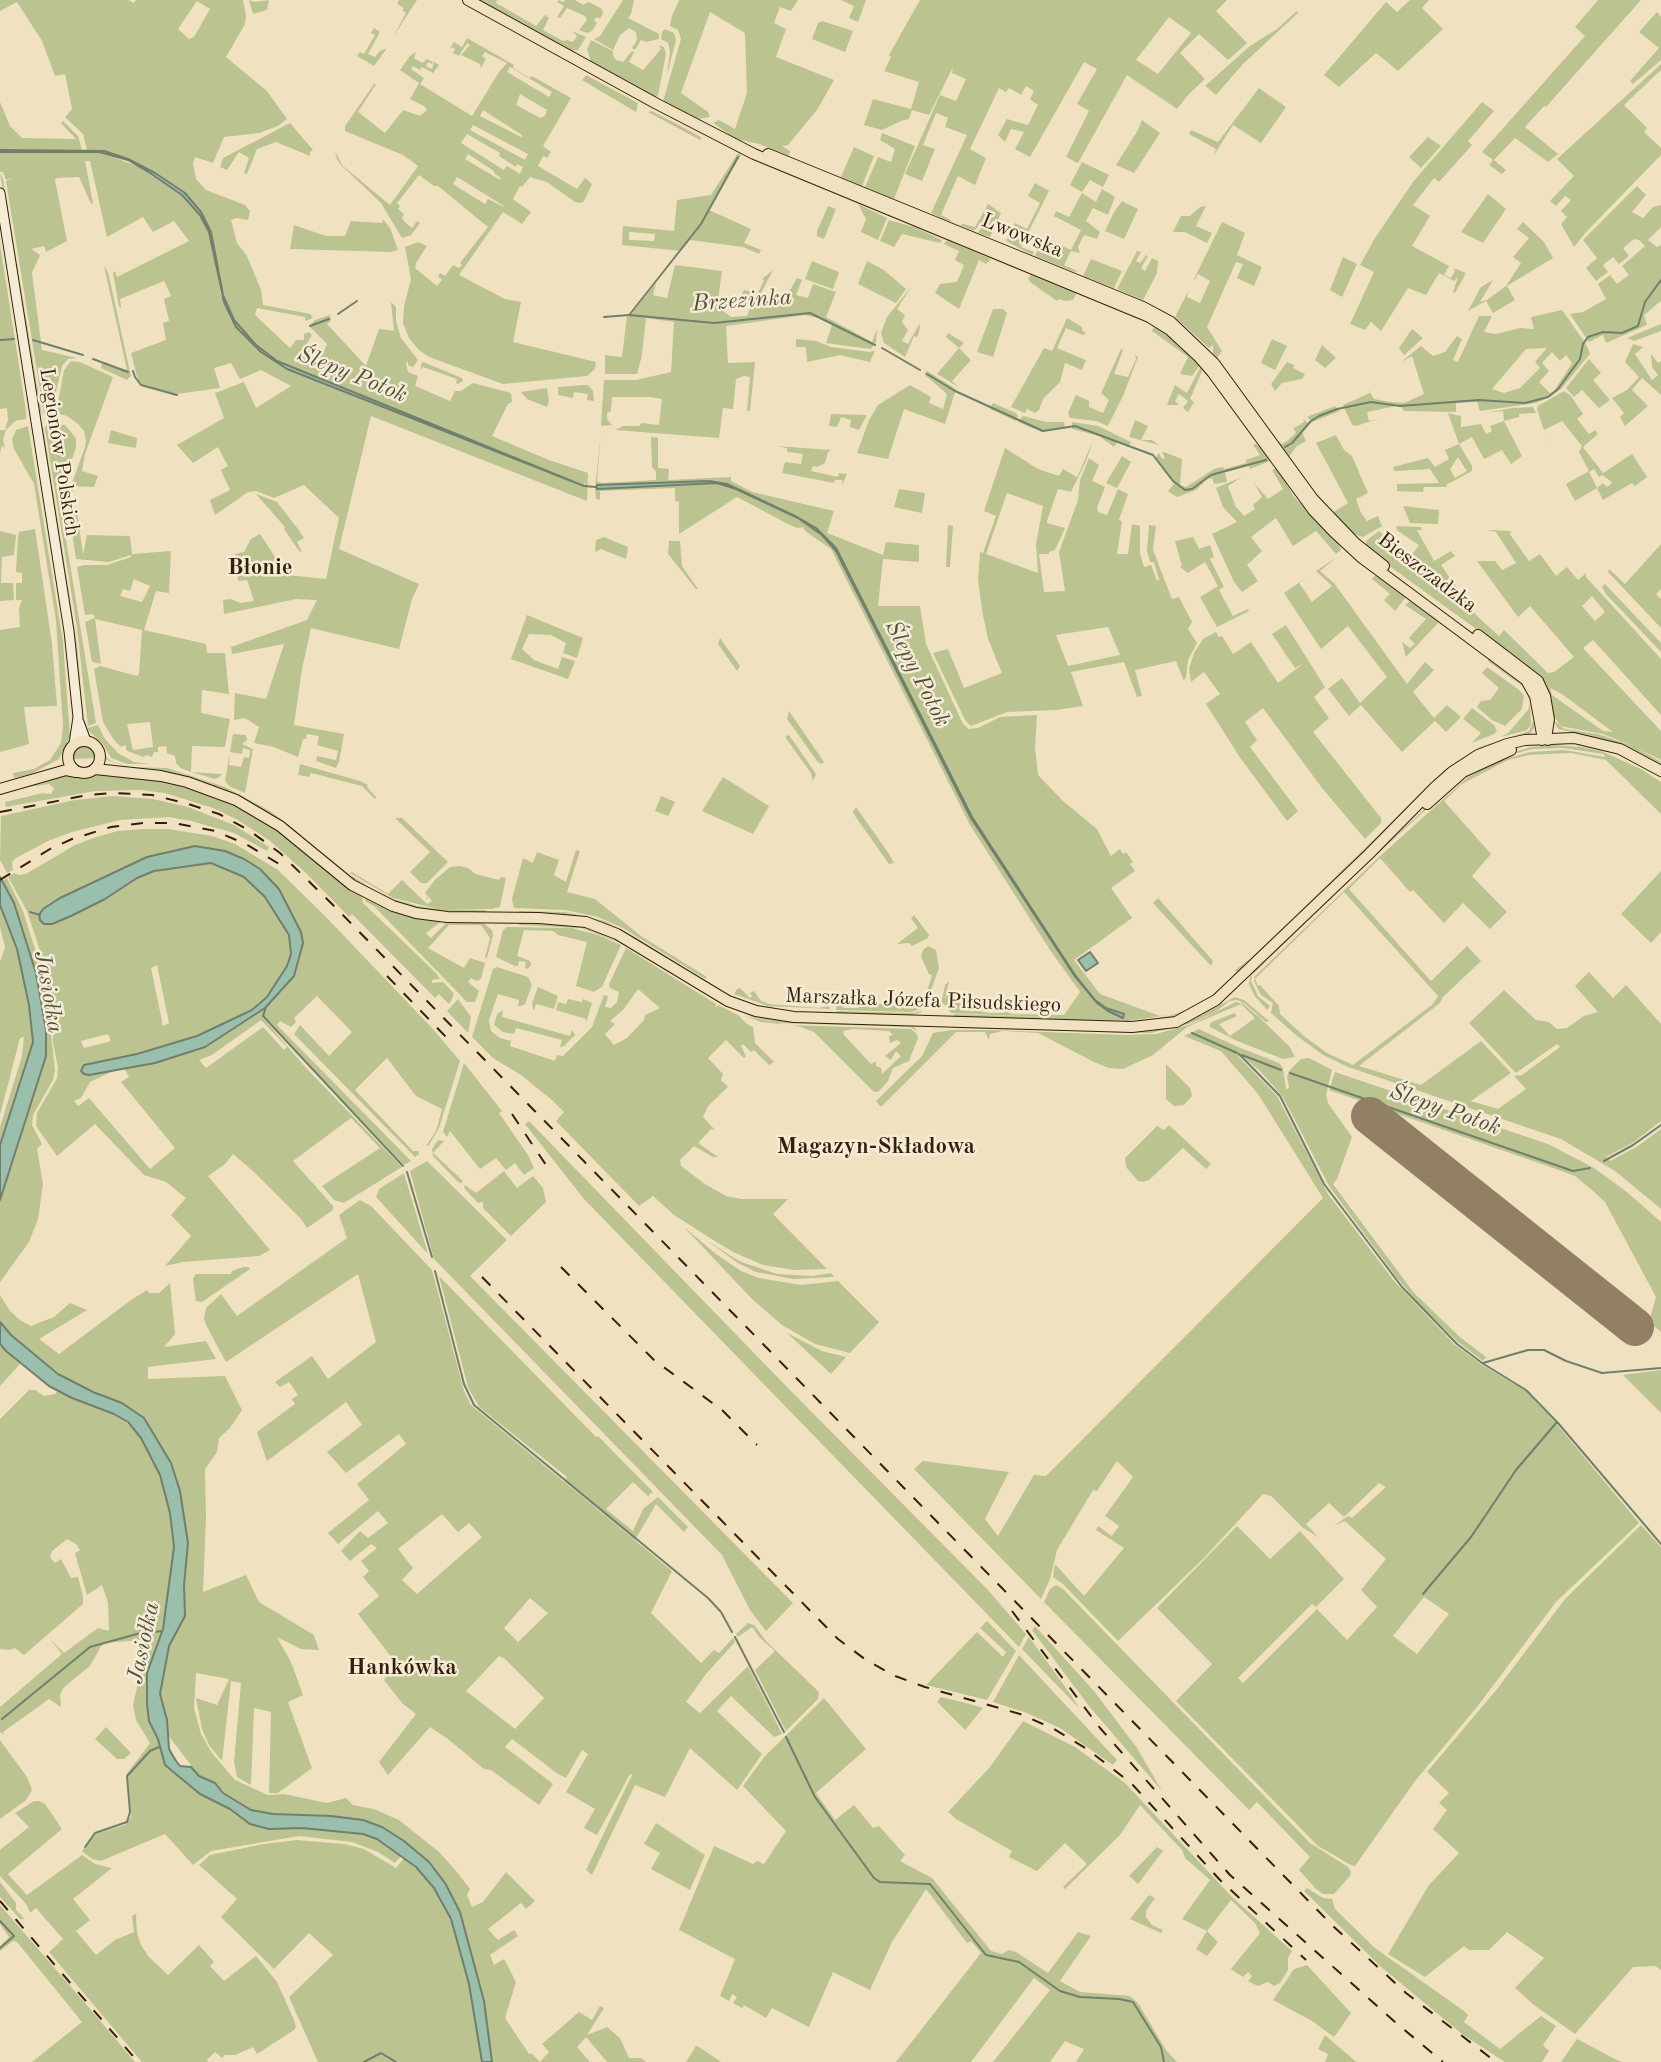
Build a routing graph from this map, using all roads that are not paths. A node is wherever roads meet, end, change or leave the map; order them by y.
1 (468, 0) edge
2 (0, 193) edge
3 (1264, 437) joint
4 (78, 717) junction
5 (1544, 720) junction
6 (1574, 738) junction
7 (1525, 740) junction
8 (86, 741) junction
9 (1545, 741) junction
10 (74, 744) junction
11 (100, 759) junction
12 (68, 760) junction
13 (95, 769) junction
14 (1661, 771) edge
15 (76, 772) junction
16 (139, 774) junction
17 (1661, 778) edge
18 (34, 780) junction
19 (4, 788) edge
20 (1369, 854) junction

1 - 3 main road, Lwowska
2 - 4 main road, Legionów Polskich
3 - 5 main road, Bieszczadzka
4 - 8 main road, Legionów Polskich
4 - 10 main road, Legionów Polskich
5 - 6 main road
5 - 7 main road
5 - 9 main road, Bieszczadzka
6 - 9 main road
6 - 14 main road
7 - 9 main road, Marszałka Józefa Piłsudskiego
7 - 20 main road, Marszałka Józefa Piłsudskiego
8 - 10 main road
8 - 11 main road
9 - 17 main road
9 - 20 main road, Marszałka Józefa Piłsudskiego
10 - 12 main road
11 - 13 main road
11 - 16 main road, Marszałka Józefa Piłsudskiego
12 - 15 main road
12 - 18 main road
13 - 15 main road
13 - 16 main road, Marszałka Józefa Piłsudskiego
15 - 18 main road
16 - 20 main road, Marszałka Józefa Piłsudskiego
18 - 19 main road

